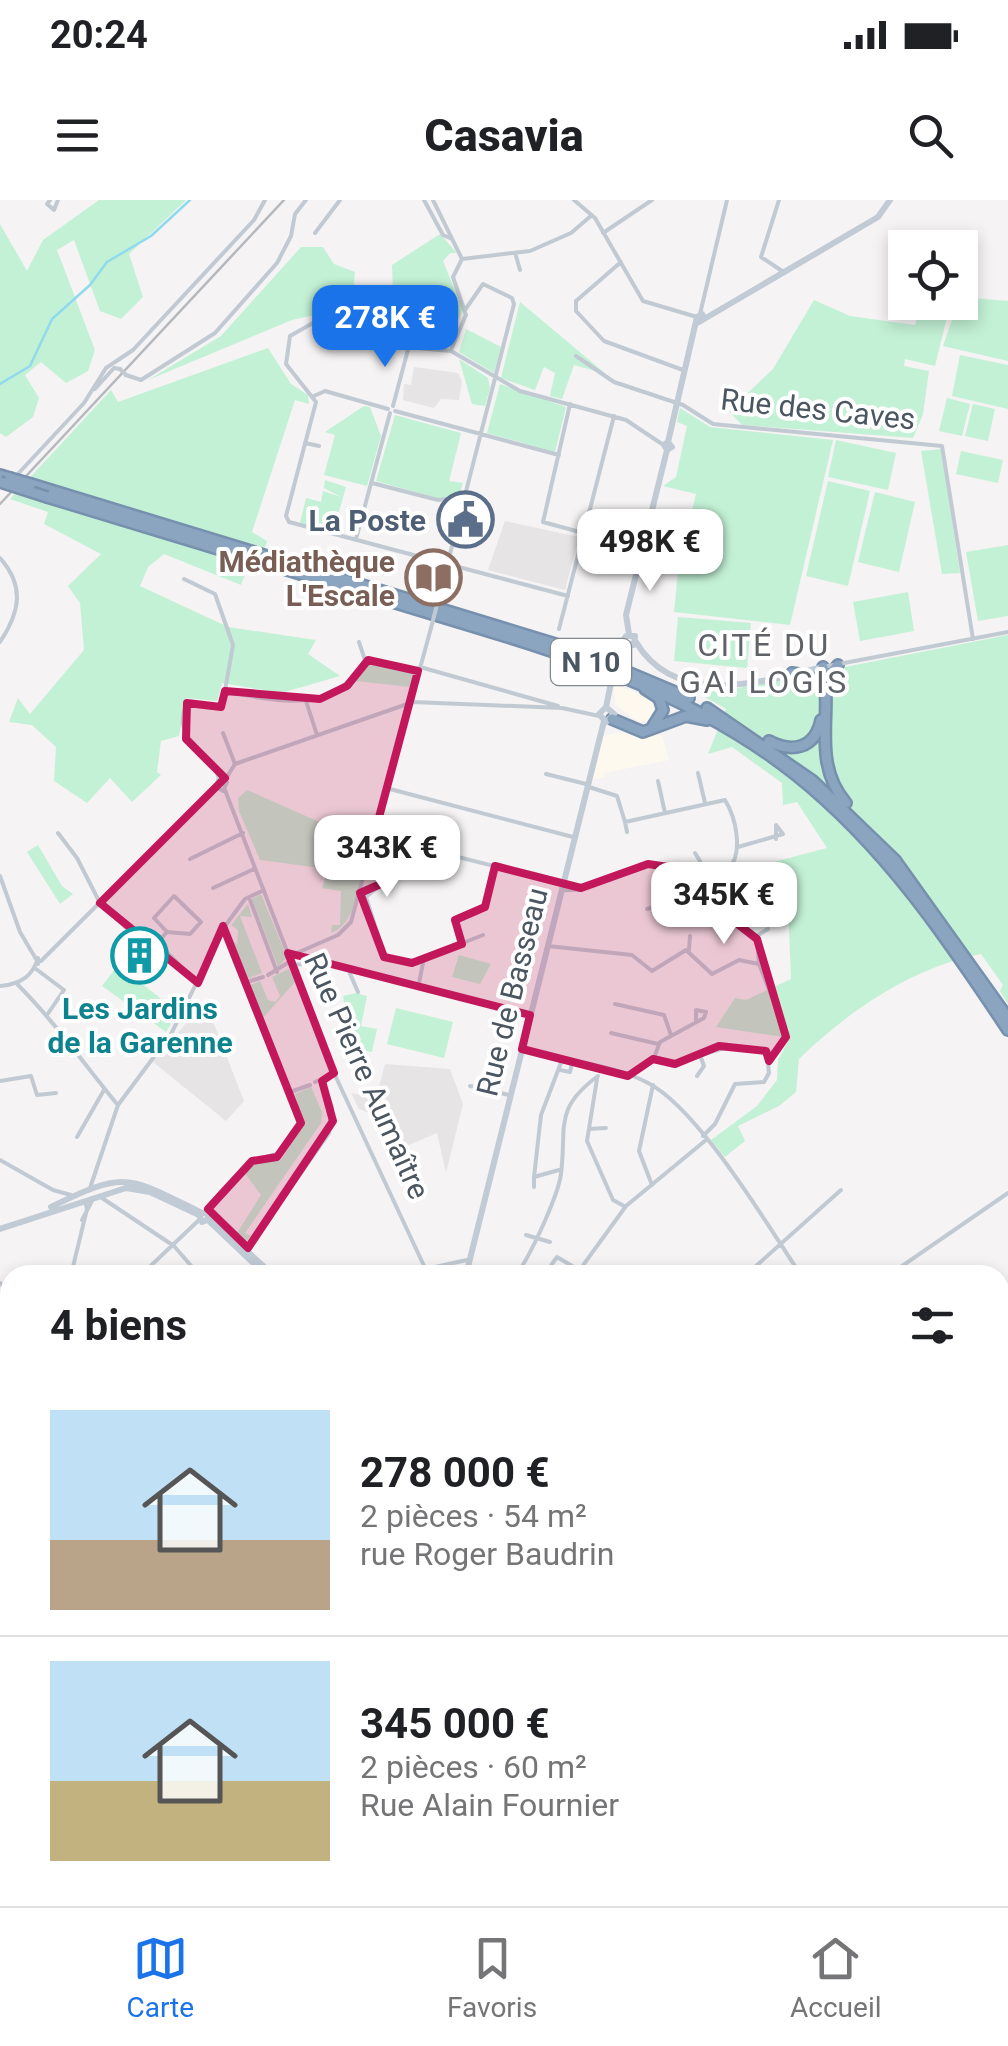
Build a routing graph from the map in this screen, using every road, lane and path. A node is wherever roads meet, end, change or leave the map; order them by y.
1 (50, 200) edge
2 (58, 200) edge
3 (265, 200) edge
4 (306, 200) edge
5 (340, 200) edge
6 (424, 200) edge
7 (433, 200) edge
8 (574, 200) edge
9 (727, 200) edge
10 (780, 200) edge
11 (890, 200) edge
12 (650, 201) edge
13 (592, 215) junction
14 (603, 233) junction
15 (315, 234) dead end
16 (453, 239) junction
17 (516, 255) junction
18 (462, 258) junction
19 (621, 262) junction
20 (520, 270) dead end
21 (785, 273) junction
22 (466, 310) junction
23 (700, 318) junction
24 (410, 344) junction
25 (451, 350) junction
26 (576, 356) dead end
27 (685, 370) junction
28 (496, 379) junction
29 (93, 390) junction
30 (314, 396) junction
31 (570, 404) junction
32 (678, 404) junction
33 (392, 410) junction
34 (614, 416) junction
35 (482, 435) junction
36 (306, 443) junction
37 (319, 446) dead end
38 (666, 446) junction
39 (558, 455) junction
40 (3, 478) edge
41 (372, 483) junction
42 (0, 493) edge
43 (466, 498) junction
44 (584, 534) junction
45 (355, 540) junction
46 (642, 549) junction
47 (0, 558) edge
48 (447, 563) junction
49 (184, 579) dead end
50 (568, 596) junction
51 (559, 629) dead end
52 (1008, 632) edge
53 (973, 639) junction
54 (0, 642) edge
55 (360, 642) dead end
56 (633, 645) junction
57 (578, 658) junction
58 (365, 660) junction
59 (838, 665) junction
60 (821, 667) junction
61 (419, 669) junction
62 (792, 673) junction
63 (824, 684) junction
64 (225, 691) junction
65 (527, 694) junction
66 (306, 701) junction
67 (411, 702) junction
68 (527, 707) junction
69 (562, 708) junction
70 (606, 715) junction
71 (721, 716) junction
72 (223, 733) dead end
73 (317, 735) junction
74 (235, 764) junction
75 (218, 772) junction
76 (227, 773) junction
77 (698, 773) dead end
78 (546, 774) dead end
79 (222, 780) junction
80 (658, 781) dead end
81 (585, 785) junction
82 (216, 788) junction
83 (386, 788) junction
84 (225, 790) junction
85 (705, 803) junction
86 (833, 807) junction
87 (665, 812) junction
88 (625, 822) junction
89 (627, 832) dead end
90 (243, 833) junction
91 (58, 834) dead end
92 (374, 836) junction
93 (573, 837) junction
94 (776, 838) dead end
95 (403, 843) junction
96 (738, 847) junction
97 (695, 852) dead end
98 (190, 859) dead end
99 (896, 862) junction
100 (494, 866) junction
101 (733, 866) junction
102 (256, 868) junction
103 (698, 873) junction
104 (714, 874) junction
105 (0, 876) edge
106 (562, 886) junction
107 (213, 888) dead end
108 (264, 890) junction
109 (763, 892) dead end
110 (248, 896) junction
111 (693, 901) junction
112 (100, 902) junction
113 (702, 902) dead end
114 (647, 909) dead end
115 (768, 929) dead end
116 (222, 930) junction
117 (167, 932) junction
118 (483, 935) dead end
119 (690, 936) dead end
120 (755, 937) junction
121 (157, 943) junction
122 (461, 943) junction
123 (547, 946) junction
124 (689, 950) junction
125 (424, 958) junction
126 (291, 961) junction
127 (37, 963) junction
128 (759, 964) junction
129 (348, 969) junction
130 (277, 972) junction
131 (198, 983) junction
132 (243, 983) junction
133 (18, 985) junction
134 (0, 986) edge
135 (418, 988) junction
136 (358, 992) dead end
137 (615, 1004) dead end
138 (48, 1015) junction
139 (530, 1015) junction
140 (1008, 1018) edge
141 (696, 1022) dead end
142 (1008, 1030) edge
143 (611, 1033) dead end
144 (670, 1035) junction
145 (658, 1044) junction
146 (522, 1049) junction
147 (700, 1054) junction
148 (654, 1058) junction
149 (562, 1060) junction
150 (769, 1061) junction
151 (572, 1062) junction
152 (560, 1070) junction
153 (334, 1073) junction
154 (599, 1073) junction
155 (628, 1076) junction
156 (697, 1076) dead end
157 (322, 1079) junction
158 (0, 1081) edge
159 (470, 1086) dead end
160 (654, 1086) junction
161 (105, 1089) junction
162 (290, 1092) junction
163 (56, 1093) dead end
164 (37, 1095) junction
165 (510, 1096) junction
166 (28, 1097) dead end
167 (118, 1105) junction
168 (606, 1128) dead end
169 (589, 1129) junction
170 (77, 1137) dead end
171 (704, 1138) junction
172 (0, 1160) edge
173 (561, 1169) junction
174 (96, 1172) junction
175 (534, 1177) junction
176 (103, 1183) junction
177 (652, 1185) junction
178 (90, 1188) junction
179 (534, 1188) dead end
180 (841, 1190) dead end
181 (109, 1191) junction
182 (1008, 1194) edge
183 (62, 1197) junction
184 (86, 1199) junction
185 (626, 1206) junction
186 (42, 1213) junction
187 (203, 1217) junction
188 (0, 1229) edge
189 (526, 1236) dead end
190 (538, 1236) junction
191 (550, 1242) dead end
192 (780, 1245) junction
193 (174, 1246) junction
194 (248, 1248) junction
195 (470, 1259) junction
196 (73, 1265) edge
197 (153, 1265) edge
198 (190, 1265) edge
199 (258, 1265) edge
200 (262, 1265) edge
201 (424, 1265) edge
202 (440, 1265) edge
203 (468, 1265) edge
204 (524, 1265) edge
205 (582, 1265) edge
206 (757, 1265) edge
207 (795, 1265) edge
208 (904, 1265) edge

1 - 2 street
3 - 29 street
4 - 29 street, bridge
5 - 15 street
6 - 16 street
7 - 16 street
8 - 13 street
9 - 23 street
10 - 21 street
11 - 21 street
12 - 14 street
13 - 14 street
13 - 17 street
14 - 19 street
16 - 18 street
17 - 18 street
17 - 20 street
18 - 22 street
19 - 23 street
19 - 27 street
21 - 23 street
22 - 25 street
22 - 28 street
23 - 27 street, Rue de Basseau
24 - 25 street
24 - 30 street
24 - 33 street
25 - 28 street
26 - 32 street
27 - 32 street, Rue de Basseau
28 - 31 street
28 - 35 street
29 - 42 street
30 - 33 street
30 - 36 street
31 - 34 street
31 - 39 street
32 - 38 street, Rue de Basseau
32 - 53 street, Rue des Caves
33 - 35 street
33 - 41 street
34 - 38 street
34 - 44 street
35 - 39 street
35 - 43 street
36 - 37 street
36 - 45 street
38 - 46 street, Rue de Basseau
39 - 44 street
40 - 57 highway, N 10, bridge
40 - 71 highway, N 10, bridge
41 - 43 street
41 - 45 street
43 - 48 street
44 - 46 street
44 - 50 street
45 - 48 street
46 - 56 street, Rue de Basseau
47 - 54 street
48 - 50 street
48 - 61 street, bridge
49 - 64 street
50 - 51 street
52 - 53 street
53 - 59 street
55 - 58 street
56 - 62 street
56 - 70 street, Rue de Basseau, bridge
57 - 70 highway
57 - 86 highway, N 10
58 - 61 street
58 - 66 street
59 - 60 street
59 - 63 highway
60 - 62 street
60 - 63 highway
61 - 65 street
61 - 67 street
62 - 63 highway
63 - 71 highway
63 - 99 highway
64 - 66 street
64 - 75 street
65 - 68 street
65 - 69 street
66 - 73 street
67 - 68 street
67 - 73 street
67 - 83 street
68 - 69 street
69 - 70 street
70 - 81 street, Rue de Basseau
70 - 86 highway
71 - 99 highway, N 10
72 - 74 street
73 - 74 street
74 - 76 street
75 - 76 street
75 - 79 street
76 - 79 street
77 - 85 street
78 - 81 street
79 - 82 street
79 - 84 street
80 - 87 street
81 - 88 street
81 - 93 street, Rue de Basseau
82 - 84 street
82 - 112 street
83 - 92 street
83 - 93 street
84 - 90 street, Rue Pierre Aumaître
85 - 87 street
85 - 96 street
86 - 142 highway, N 10
87 - 88 street
88 - 89 street
90 - 98 street
90 - 102 street, Rue Pierre Aumaître
91 - 112 street
92 - 95 street
92 - 126 street
93 - 106 street, Rue de Basseau
94 - 96 street
95 - 100 street
95 - 125 street
96 - 101 street
97 - 103 street
99 - 140 highway, N 10
100 - 106 street
100 - 122 street
101 - 104 street
101 - 109 street
102 - 107 street
102 - 108 street, Rue Pierre Aumaître
103 - 104 street
103 - 106 street
103 - 111 street
104 - 120 street
105 - 127 street
106 - 123 street, Rue de Basseau
108 - 110 street
108 - 126 street, Rue Pierre Aumaître
110 - 116 street
110 - 130 street
111 - 113 street
111 - 114 street
112 - 121 street
112 - 127 street
115 - 120 street
116 - 131 street
116 - 132 street
117 - 117 street
117 - 121 street
118 - 122 street
119 - 124 street
120 - 128 street
121 - 131 street
122 - 125 street
123 - 124 street
123 - 139 street, Rue de Basseau
124 - 128 street
125 - 135 street
126 - 129 street
126 - 130 street
126 - 153 street, Rue Pierre Aumaître
127 - 133 street
127 - 138 street
128 - 150 street
129 - 135 street
129 - 136 street
130 - 132 street
131 - 167 street
132 - 162 street
133 - 134 street
133 - 138 street
135 - 139 street
137 - 144 street
138 - 161 street
139 - 146 street, Rue de Basseau
141 - 144 street
143 - 145 street
144 - 145 street
145 - 148 street
146 - 149 street
146 - 165 street, Rue de Basseau
147 - 148 street
147 - 150 street
147 - 156 street
148 - 155 street
149 - 151 street
149 - 152 street
150 - 171 street
151 - 152 street
151 - 154 street
152 - 175 street
153 - 157 street
153 - 201 street, Rue Pierre Aumaître
154 - 155 street
154 - 169 street
154 - 173 street
155 - 160 street
157 - 162 street
157 - 194 street
158 - 164 street
159 - 165 street
160 - 171 street
160 - 177 street
161 - 167 street
161 - 170 street
162 - 187 street
163 - 164 street
164 - 166 street
165 - 195 street, Rue de Basseau
167 - 174 street
168 - 169 street
169 - 185 street
171 - 177 street
171 - 192 street
172 - 183 street
173 - 175 street
173 - 190 street
174 - 176 street
174 - 178 street
175 - 179 street
176 - 178 street
176 - 181 street
176 - 187 street
177 - 185 street
178 - 184 street
180 - 192 street
181 - 184 street
181 - 187 street
182 - 208 street
183 - 184 street
183 - 186 street
184 - 186 street
184 - 193 street
184 - 196 street
185 - 205 street
186 - 188 street
187 - 193 street
187 - 194 street
187 - 199 street
189 - 190 street
190 - 191 street
190 - 204 street
192 - 206 street
192 - 207 street
193 - 197 street
193 - 198 street
194 - 200 street
195 - 202 street
195 - 203 street, Rue de Basseau

